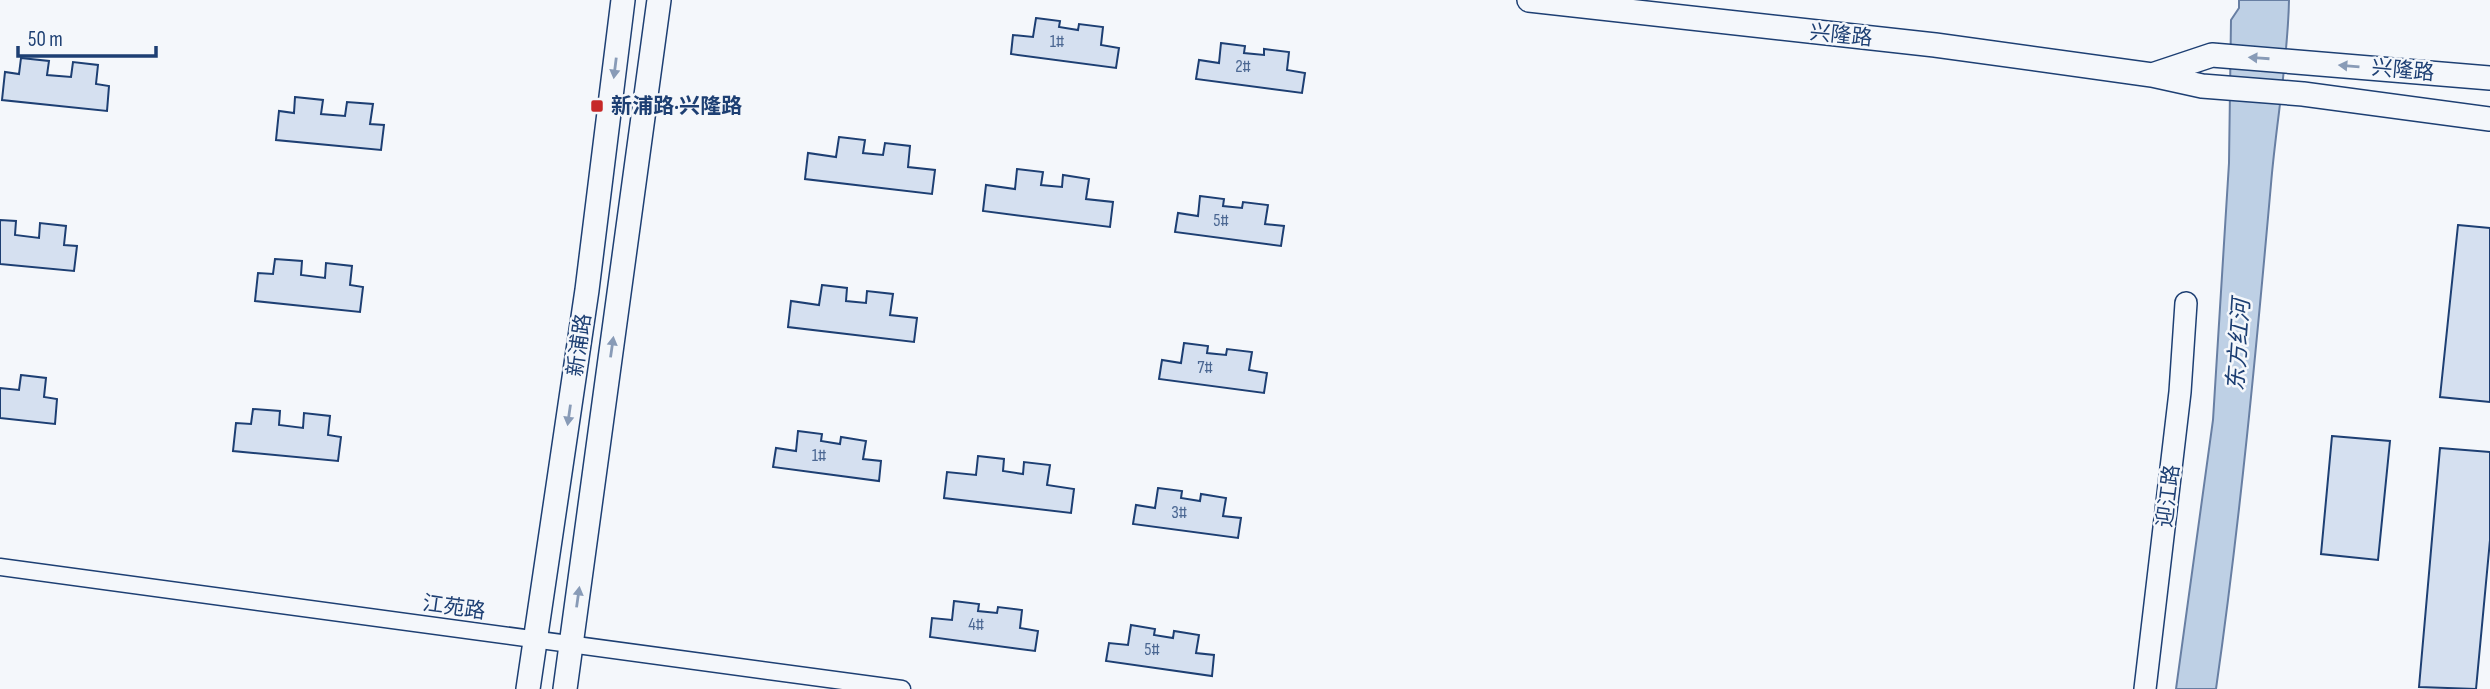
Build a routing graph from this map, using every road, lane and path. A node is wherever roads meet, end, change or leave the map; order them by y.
1 (624, 0) edge
2 (659, 0) edge
3 (1529, 0) edge
4 (2152, 75) junction
5 (2490, 78) edge
6 (2490, 119) edge
7 (2186, 303) dead end
8 (0, 567) edge
9 (536, 639) junction
10 (571, 644) junction
11 (528, 689) edge
12 (565, 689) edge
13 (902, 689) edge
14 (2145, 689) edge

1 -> 9 main road, 新浦路
10 -> 2 main road, 新浦路
3 - 4 main road, 兴隆路
5 -> 4 main road, 兴隆路
4 - 6 main road, 兴隆路
7 - 14 street, 迎江路
8 - 9 street, 江苑路
9 - 10 street, 江苑路
9 - 11 main road, 新浦路
10 - 12 main road, 新浦路
10 - 13 street, 江苑路

